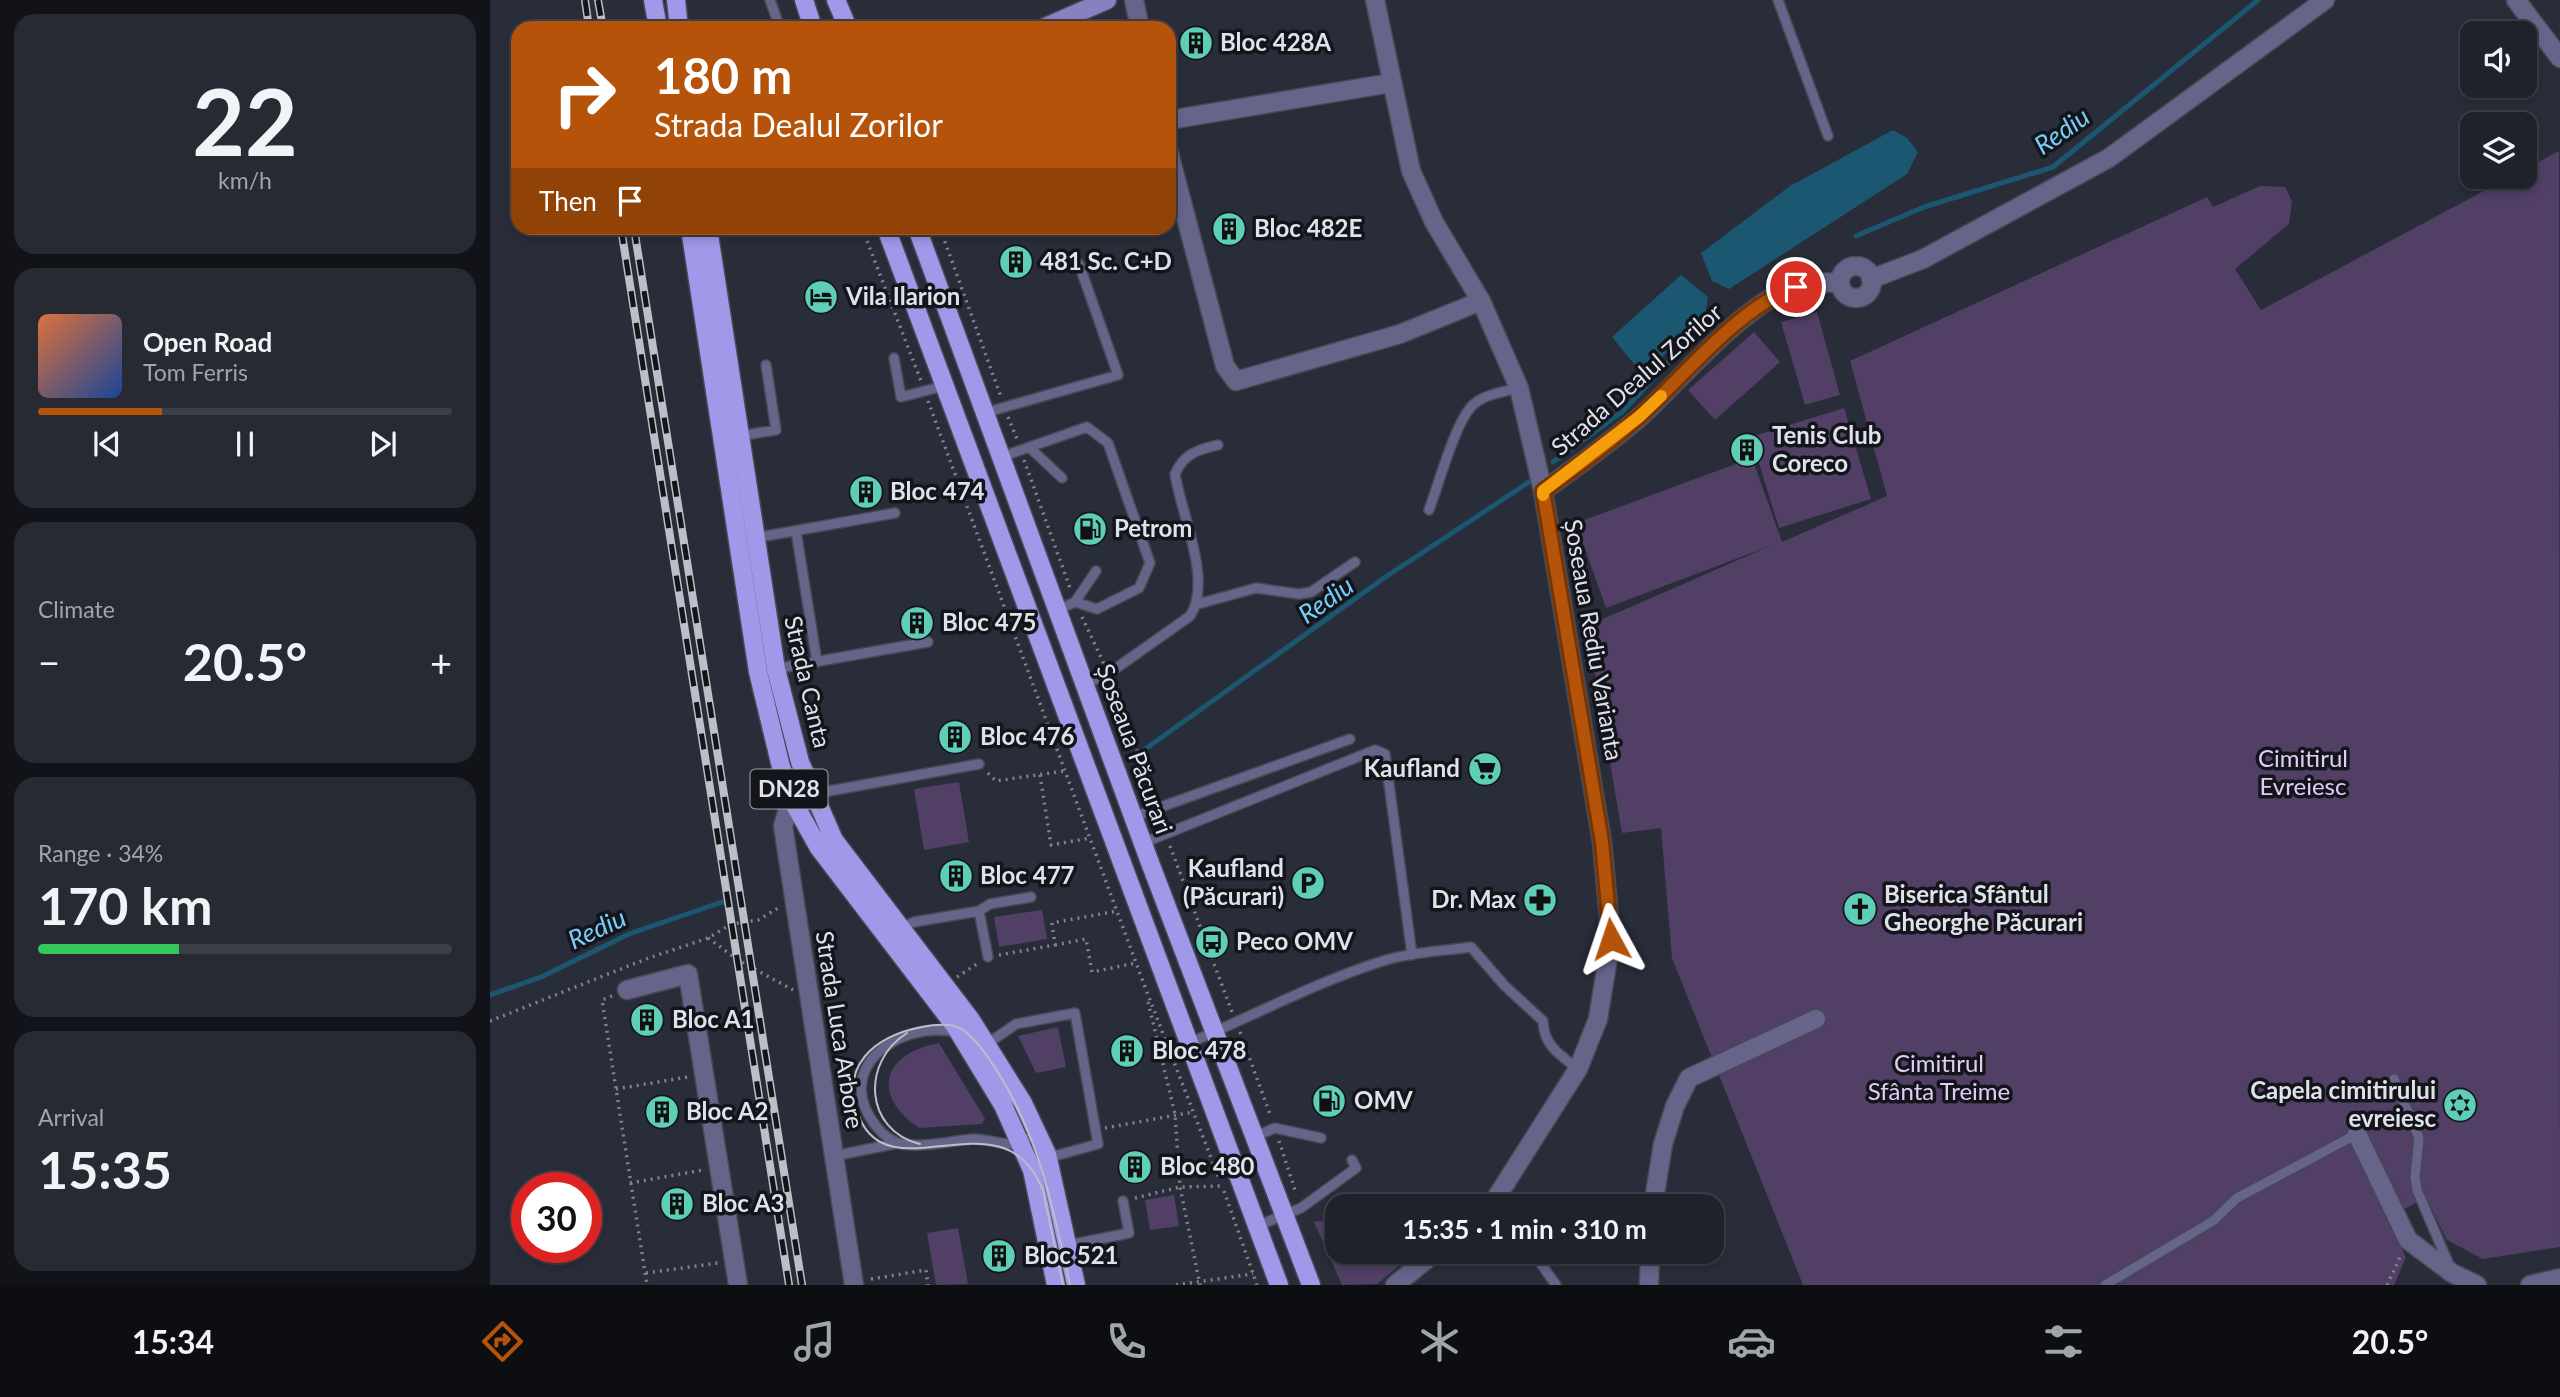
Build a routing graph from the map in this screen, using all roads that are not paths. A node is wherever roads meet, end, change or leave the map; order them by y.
1 (653, 0) edge
2 (676, 0) edge
3 (770, 0) edge
4 (804, 0) edge
5 (836, 0) edge
6 (1107, 0) edge
7 (1134, 0) edge
8 (1375, 0) edge
9 (1778, 0) edge
10 (2325, 0) edge
11 (2516, 0) edge
12 (657, 21) edge
13 (678, 21) edge
14 (778, 21) edge
15 (811, 21) edge
16 (845, 21) edge
17 (1059, 21) edge
18 (1138, 21) edge
19 (2560, 58) edge
20 (1391, 83) junction
21 (1176, 119) edge
22 (1828, 136) dead end
23 (1176, 180) edge
24 (691, 235) edge
25 (709, 235) edge
26 (889, 235) edge
27 (919, 235) edge
28 (1079, 264) dead end
29 (1481, 301) junction
30 (894, 358) dead end
31 (766, 365) dead end
32 (944, 386) junction
33 (1519, 388) junction
34 (985, 413) junction
35 (739, 436) junction
36 (1218, 445) dead end
37 (1025, 448) junction
38 (1001, 457) junction
39 (1062, 478) dead end
40 (1543, 491) junction
41 (1429, 510) dead end
42 (895, 513) dead end
43 (796, 531) junction
44 (754, 538) junction
45 (1355, 562) dead end
46 (1096, 570) dead end
47 (1075, 602) junction
48 (1198, 604) junction
49 (1057, 610) junction
50 (928, 642) dead end
51 (817, 662) junction
52 (767, 670) junction
53 (1084, 684) junction
54 (1350, 739) dead end
55 (979, 764) road end
56 (814, 798) junction
57 (796, 807) junction
58 (1133, 817) junction
59 (1143, 843) junction
60 (1031, 897) dead end
61 (979, 911) junction
62 (901, 929) junction
63 (1412, 955) junction
64 (988, 957) road end
65 (627, 990) road end
66 (1816, 1019) dead end
67 (964, 1026) junction
68 (1217, 1031) junction
69 (1189, 1042) junction
70 (987, 1044) junction
71 (1578, 1069) junction
72 (2394, 1079) dead end
73 (1038, 1133) junction
74 (2357, 1134) joint
75 (1256, 1136) junction
76 (1321, 1138) dead end
77 (1020, 1141) junction
78 (898, 1143) junction
79 (834, 1156) junction
80 (1048, 1157) junction
81 (1352, 1160) dead end
82 (1029, 1163) junction
83 (1499, 1194) edge
84 (1655, 1194) edge
85 (1123, 1201) road end
86 (1293, 1212) junction
87 (1257, 1226) junction
88 (1068, 1245) junction
89 (1049, 1249) junction
90 (1421, 1264) edge
91 (1541, 1264) edge
92 (1650, 1264) edge
93 (2452, 1273) junction
94 (2560, 1278) edge
95 (854, 1283) edge
96 (738, 1285) edge
97 (1056, 1285) edge
98 (1076, 1285) edge
99 (1279, 1285) edge
100 (1311, 1285) edge
101 (1395, 1285) edge
102 (1556, 1285) edge
103 (1649, 1285) edge
104 (2105, 1285) edge
105 (2477, 1285) edge
106 (2530, 1285) edge

1 - 12 main road
2 - 13 main road
3 - 14 lane
4 - 15 main road
5 - 16 main road
6 - 17 main road
7 - 18 street
8 - 20 street, Șoseaua Rediu Varianta
9 - 22 lane
10 - 40 street, Strada Dealul Zorilor
11 - 19 street
20 - 21 street
20 - 29 street, Șoseaua Rediu Varianta
23 - 29 street
24 - 52 main road, Strada Canta / DN28
25 - 35 main road, Strada Canta / DN28
26 - 32 main road, Șoseaua Păcurari
27 - 34 main road, Șoseaua Păcurari
28 - 34 lane
29 - 33 street, Șoseaua Rediu Varianta
30 - 32 lane
31 - 35 lane
32 - 69 main road, Șoseaua Păcurari
33 - 40 street, Șoseaua Rediu Varianta
33 - 41 lane
34 - 38 main road, Șoseaua Păcurari
35 - 44 main road, Strada Canta / DN28
36 - 48 lane
37 - 38 lane
37 - 39 lane
37 - 47 lane
38 - 49 main road, Șoseaua Păcurari
40 - 71 street, Șoseaua Rediu Varianta
42 - 43 lane
43 - 44 lane
43 - 51 lane
44 - 52 main road, Strada Canta / DN28
45 - 48 lane
46 - 47 lane
47 - 49 lane
48 - 53 lane
49 - 53 main road, Șoseaua Păcurari
50 - 51 lane
51 - 52 lane
52 - 56 main road, Strada Canta / DN28
52 - 57 main road, Strada Canta / DN28
53 - 58 main road, Șoseaua Păcurari
54 - 58 lane
55 - 56 lane
56 - 57 street
56 - 62 main road, Strada Canta / DN28
57 - 67 main road, Strada Canta / DN28
57 - 79 street, Strada Luca Arbore
58 - 59 main road, Șoseaua Păcurari
59 - 63 lane
59 - 68 main road, Șoseaua Păcurari
60 - 61 lane
61 - 62 lane
61 - 64 lane
62 - 67 main road, Strada Canta / DN28
63 - 68 lane
63 - 71 lane
65 - 96 street
66 - 84 street
67 - 70 main road, Strada Canta / DN28
67 - 77 main road, Strada Canta / DN28
67 - 78 lane
68 - 69 lane
68 - 75 main road, Șoseaua Păcurari
69 - 87 main road, Șoseaua Păcurari
70 - 73 main road, Strada Canta / DN28
70 - 80 lane
71 - 83 street, Șoseaua Rediu Varianta
72 - 93 lane
73 - 77 lane
73 - 80 main road, Strada Canta / DN28
74 - 93 street
74 - 104 lane
75 - 76 lane
75 - 86 main road, Șoseaua Păcurari
77 - 78 lane
77 - 82 main road, Strada Canta / DN28
78 - 79 lane
79 - 95 street, Strada Luca Arbore
80 - 82 lane
80 - 88 main road, Strada Canta / DN28
81 - 86 lane
82 - 89 main road, Strada Canta / DN28
85 - 88 lane
86 - 87 lane
86 - 100 main road, Șoseaua Păcurari
87 - 99 main road, Șoseaua Păcurari
88 - 89 lane
88 - 98 main road, Strada Canta / DN28
89 - 97 main road, Strada Canta / DN28
90 - 101 street
91 - 102 lane
92 - 103 street
93 - 105 street
94 - 106 street

